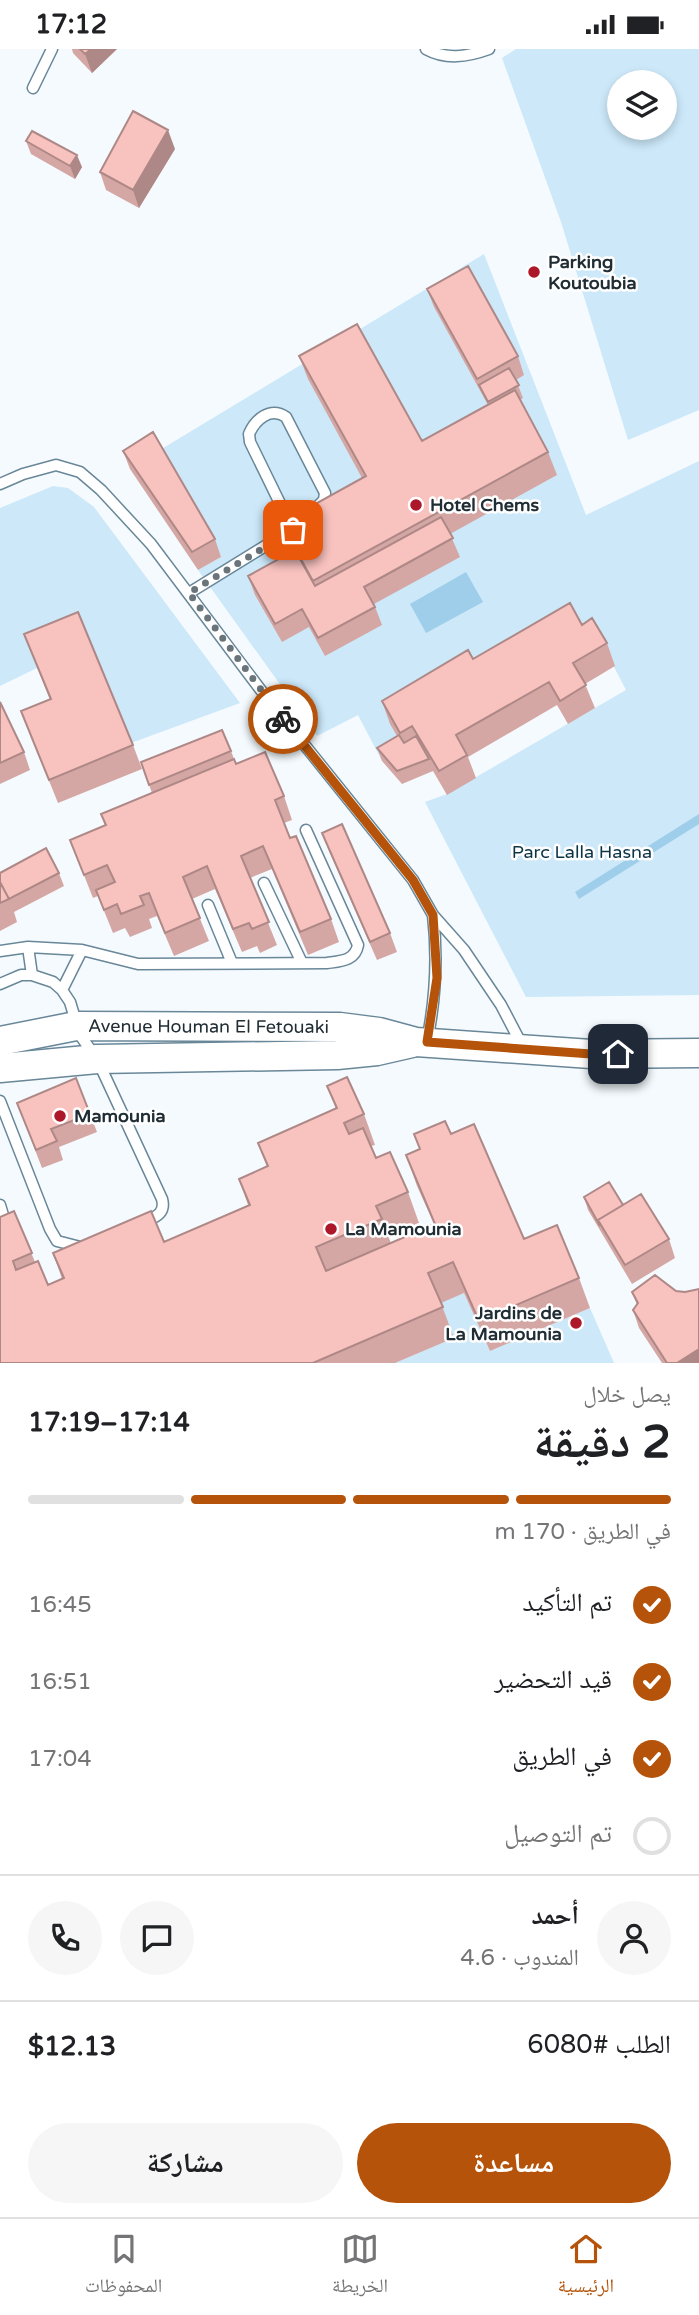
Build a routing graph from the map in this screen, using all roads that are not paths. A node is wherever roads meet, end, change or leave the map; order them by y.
1 (52, 49) edge
2 (426, 49) edge
3 (489, 49) edge
4 (33, 88) dead end
5 (0, 484) edge
6 (301, 522) junction
7 (189, 593) junction
8 (306, 830) dead end
9 (264, 883) dead end
10 (208, 905) dead end
11 (433, 915) junction
12 (28, 947) junction
13 (82, 950) junction
14 (0, 951) edge
15 (232, 963) junction
16 (302, 963) junction
17 (32, 975) junction
18 (0, 984) edge
19 (62, 990) junction
20 (76, 1026) junction
21 (0, 1041) edge
22 (422, 1042) junction
23 (524, 1048) junction
24 (699, 1053) edge
25 (97, 1059) junction
26 (0, 1068) edge
27 (0, 1101) edge
28 (0, 1205) edge
29 (0, 1226) edge
30 (133, 1228) edge
31 (96, 1246) edge

1 - 4 lane
2 - 3 lane
5 - 7 lane
6 - 6 lane
6 - 7 lane
7 - 11 lane
8 - 16 lane
9 - 16 lane
10 - 15 lane
11 - 22 lane
11 - 23 lane
12 - 13 lane
12 - 14 lane
12 - 17 lane
13 - 15 lane
13 - 19 lane
15 - 16 lane
17 - 18 lane
17 - 19 lane
19 - 20 lane
20 - 21 street, Avenue Houman El Fetouaki
20 - 22 street, Avenue Houman El Fetouaki
20 - 25 lane
22 - 23 street, Avenue Houman El Fetouaki
22 - 25 street, Avenue Houman El Fetouaki
23 - 24 street, Avenue Houman El Fetouaki
25 - 26 street, Avenue Houman El Fetouaki
25 - 30 lane
27 - 31 lane
28 - 29 lane

